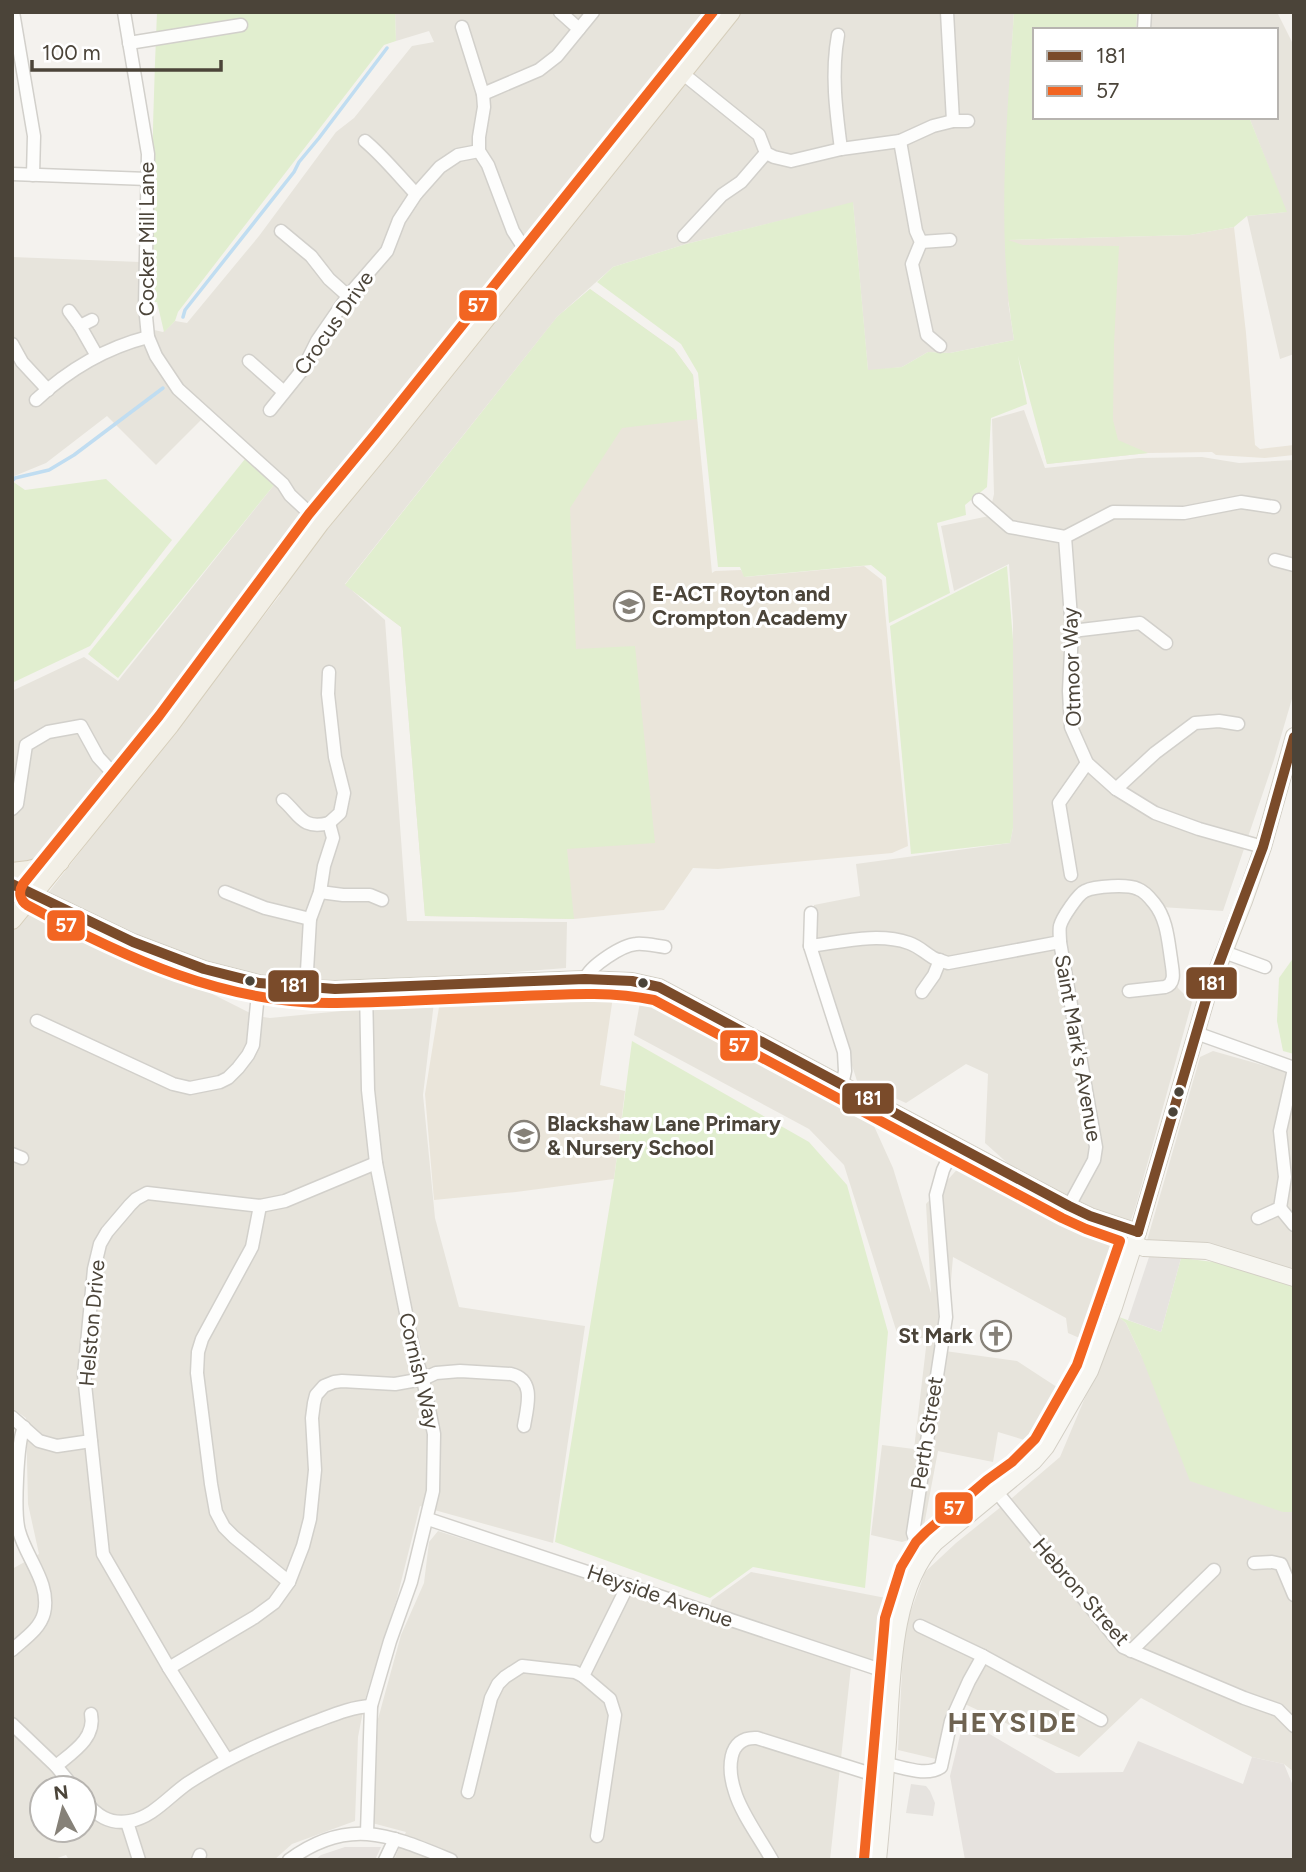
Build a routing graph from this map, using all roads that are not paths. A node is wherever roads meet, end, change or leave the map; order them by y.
1 (13, 12) edge
2 (124, 12) edge
3 (560, 12) edge
4 (593, 12) edge
5 (731, 12) edge
6 (947, 12) edge
7 (241, 25) dead end
8 (462, 27) dead end
9 (579, 29) junction
10 (14, 34) edge
11 (838, 35) dead end
12 (129, 43) junction
13 (682, 73) junction
14 (483, 94) junction
15 (953, 121) junction
16 (968, 121) dead end
17 (365, 141) dead end
18 (900, 141) junction
19 (841, 149) junction
20 (479, 150) junction
21 (766, 153) junction
22 (12, 174) edge
23 (33, 175) junction
24 (148, 179) junction
25 (416, 194) junction
26 (281, 231) dead end
27 (684, 236) dead end
28 (950, 240) dead end
29 (921, 242) junction
30 (536, 255) junction
31 (348, 296) junction
32 (69, 311) dead end
33 (92, 320) dead end
34 (80, 326) junction
35 (148, 337) junction
36 (12, 344) edge
37 (940, 346) dead end
38 (97, 356) junction
39 (248, 360) dead end
40 (48, 390) junction
41 (284, 393) junction
42 (36, 400) dead end
43 (270, 410) dead end
44 (979, 500) dead end
45 (1274, 507) dead end
46 (320, 523) junction
47 (1065, 537) junction
48 (1275, 560) dead end
49 (1294, 565) edge
50 (1072, 631) junction
51 (1166, 643) dead end
52 (328, 672) dead end
53 (1238, 724) dead end
54 (1294, 736) edge
55 (1087, 763) junction
56 (123, 784) junction
57 (1116, 789) junction
58 (283, 800) dead end
59 (12, 809) edge
60 (329, 823) junction
61 (1263, 847) junction
62 (60, 862) junction
63 (12, 872) edge
64 (1071, 875) dead end
65 (12, 884) edge
66 (225, 892) dead end
67 (320, 892) junction
68 (34, 893) junction
69 (382, 901) dead end
70 (811, 913) dead end
71 (310, 919) junction
72 (12, 920) edge
73 (1060, 942) junction
74 (810, 946) junction
75 (665, 947) dead end
76 (1224, 952) junction
77 (944, 962) junction
78 (1265, 967) dead end
79 (586, 979) junction
80 (259, 983) junction
81 (306, 988) junction
82 (366, 988) junction
83 (1129, 991) dead end
84 (922, 992) dead end
85 (37, 1021) dead end
86 (1196, 1033) junction
87 (1294, 1068) edge
88 (842, 1085) junction
89 (955, 1145) junction
90 (376, 1163) junction
91 (260, 1206) junction
92 (1069, 1206) junction
93 (1280, 1208) junction
94 (1258, 1218) dead end
95 (1294, 1225) edge
96 (1136, 1238) junction
97 (1294, 1278) edge
98 (423, 1379) junction
99 (12, 1417) edge
100 (524, 1426) dead end
101 (24, 1427) junction
102 (90, 1441) junction
103 (996, 1491) junction
104 (428, 1519) junction
105 (927, 1551) junction
106 (1254, 1563) dead end
107 (1214, 1570) dead end
108 (289, 1582) junction
109 (628, 1585) junction
110 (1294, 1595) edge
111 (919, 1626) dead end
112 (12, 1650) edge
113 (1131, 1651) junction
114 (983, 1656) junction
115 (169, 1668) junction
116 (893, 1674) junction
117 (583, 1676) junction
118 (371, 1706) junction
119 (90, 1714) dead end
120 (1101, 1720) dead end
121 (12, 1724) edge
122 (1294, 1727) edge
123 (227, 1760) junction
124 (886, 1764) junction
125 (56, 1766) junction
126 (865, 1772) dead end
127 (63, 1774) edge
128 (468, 1792) dead end
129 (98, 1814) edge
130 (127, 1822) junction
131 (367, 1833) junction
132 (597, 1836) dead end
133 (395, 1839) junction
134 (139, 1860) edge
135 (289, 1860) edge
136 (385, 1860) edge
137 (451, 1860) edge
138 (772, 1860) edge
139 (878, 1860) edge

1 - 10 street
2 - 12 street, Cocker Mill Lane
3 - 9 street
4 - 9 street
5 - 13 main road
6 - 15 street
7 - 12 street
8 - 14 street
9 - 14 street
10 - 23 street
11 - 19 street
12 - 24 street, Cocker Mill Lane
13 - 21 street
13 - 30 main road
14 - 20 street
15 - 16 street
15 - 18 street
17 - 25 street
18 - 19 street
18 - 29 street
19 - 21 street
20 - 25 street, Crocus Drive
20 - 30 street
21 - 27 street
22 - 23 street
23 - 24 street
24 - 35 street, Cocker Mill Lane
25 - 31 street, Crocus Drive
26 - 31 street
28 - 29 street
29 - 37 street
30 - 46 main road
31 - 41 street, Crocus Drive
32 - 34 street
33 - 34 street
34 - 38 street
35 - 38 street
35 - 46 street, Cocker Mill Lane
36 - 40 street
38 - 40 street
39 - 41 street
40 - 42 street
41 - 43 street, Crocus Drive
44 - 47 street
45 - 47 street
46 - 56 main road
47 - 50 street, Otmoor Way
48 - 49 street
50 - 51 street
50 - 55 street, Otmoor Way
52 - 60 street
53 - 57 street
54 - 61 street
55 - 57 street, Otmoor Way
55 - 64 street
56 - 59 street
56 - 62 main road
57 - 61 street, Otmoor Way
58 - 60 street
60 - 67 street
61 - 76 street
62 - 63 main road
62 - 68 main road
65 - 68 street
66 - 71 street
67 - 69 street
67 - 71 street
68 - 72 main road
68 - 80 street
70 - 74 street
71 - 81 street
73 - 77 street
73 - 83 street, Saint Mark's Avenue
73 - 92 street, Saint Mark's Avenue
74 - 77 street
74 - 88 street
75 - 79 street
76 - 78 street
76 - 86 street
77 - 84 street
79 - 82 street
79 - 88 street
80 - 81 street
80 - 85 street
81 - 82 street
82 - 90 street, Cornish Way
86 - 87 street
86 - 96 street
87 - 93 street
88 - 89 street
89 - 92 street
89 - 105 street, Perth Street
90 - 91 street, Helston Drive
90 - 98 street, Cornish Way
91 - 102 street, Helston Drive
91 - 108 street
92 - 96 street
93 - 94 street
93 - 95 street
96 - 97 street
96 - 103 street
98 - 100 street
98 - 104 street, Cornish Way
98 - 108 street
99 - 101 street
101 - 102 street
101 - 112 street
102 - 115 street, Helston Drive
103 - 105 street
103 - 113 street, Hebron Street
104 - 109 street, Heyside Avenue
104 - 118 street, Cornish Way
105 - 116 street
106 - 110 street
107 - 113 street
108 - 115 street
109 - 116 street, Heyside Avenue
109 - 117 street
111 - 114 street
113 - 122 street, Hebron Street
114 - 120 street
114 - 124 street
115 - 123 street, Helston Drive
116 - 124 street
117 - 128 street
117 - 132 street
118 - 123 street
118 - 131 street, Cornish Way
119 - 125 street
121 - 125 street
123 - 130 street
124 - 139 street
125 - 127 street
126 - 138 street
129 - 130 street
130 - 134 street
131 - 133 street
131 - 135 street
133 - 136 street
133 - 137 street

